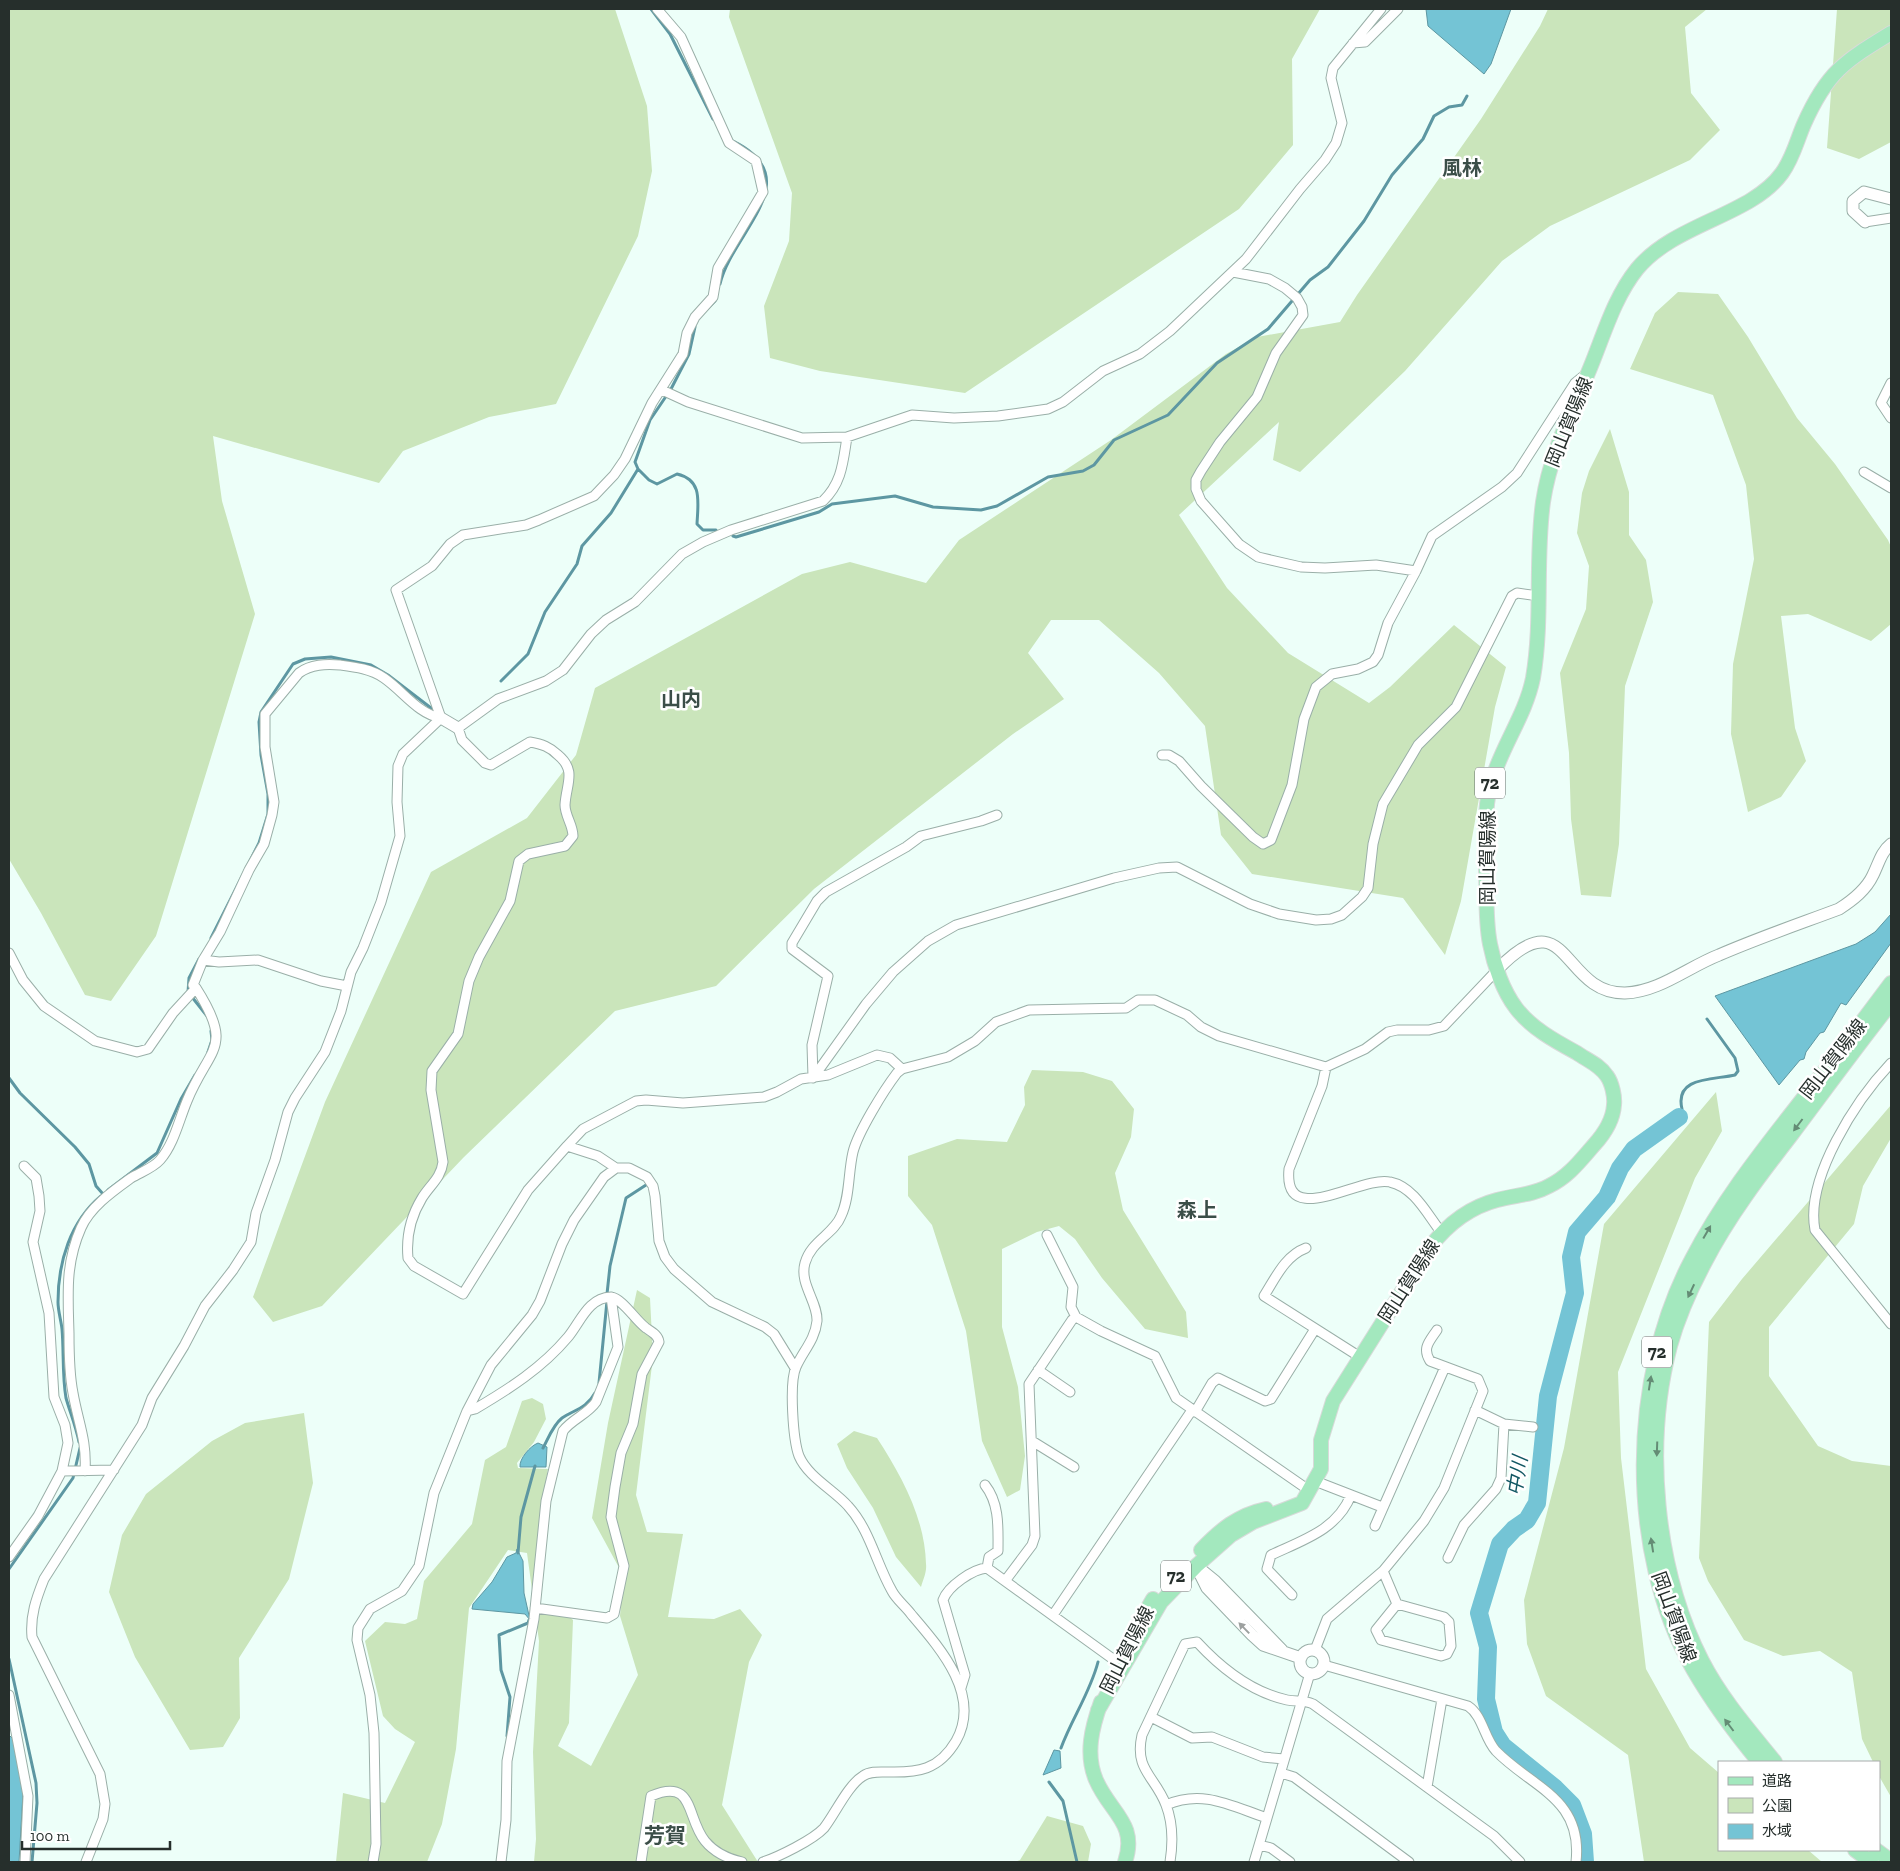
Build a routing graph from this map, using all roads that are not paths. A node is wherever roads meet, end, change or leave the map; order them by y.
1 (657, 9) edge
2 (1381, 9) edge
3 (1398, 9) edge
4 (1891, 33) edge
5 (1353, 43) junction
6 (1891, 199) edge
7 (1891, 218) edge
8 (1866, 222) joint
9 (1233, 272) junction
10 (1588, 373) junction
11 (1891, 384) edge
12 (667, 392) junction
13 (1891, 418) edge
14 (847, 437) junction
15 (1864, 472) dead end
16 (1891, 488) edge
17 (1416, 571) junction
18 (1539, 596) junction
19 (441, 718) junction
20 (458, 728) junction
21 (1162, 755) dead end
22 (997, 814) dead end
23 (1891, 844) edge
24 (9, 953) edge
25 (203, 960) junction
26 (1498, 970) junction
27 (1891, 983) edge
28 (347, 986) junction
29 (192, 992) junction
30 (1891, 1004) edge
31 (1891, 1063) edge
32 (1326, 1067) junction
33 (902, 1069) junction
34 (813, 1078) junction
35 (567, 1146) junction
36 (24, 1166) dead end
37 (616, 1168) junction
38 (1441, 1232) junction
39 (1047, 1235) dead end
40 (1306, 1248) dead end
41 (611, 1297) junction
42 (58, 1307) junction
43 (1076, 1317) junction
44 (1891, 1324) edge
45 (1315, 1329) junction
46 (1437, 1330) dead end
47 (1360, 1357) junction
48 (1445, 1367) junction
49 (795, 1368) junction
50 (1038, 1370) junction
51 (1070, 1392) dead end
52 (1475, 1410) junction
53 (467, 1411) junction
54 (1193, 1411) junction
55 (1504, 1424) junction
56 (1533, 1427) dead end
57 (1032, 1441) junction
58 (1074, 1467) dead end
59 (114, 1470) junction
60 (65, 1471) junction
61 (83, 1471) junction
62 (985, 1485) dead end
63 (1310, 1489) junction
64 (1351, 1495) junction
65 (1382, 1507) junction
66 (1375, 1526) dead end
67 (9, 1556) edge
68 (1448, 1558) dead end
69 (1193, 1563) junction
70 (988, 1568) junction
71 (1383, 1572) junction
72 (1005, 1581) junction
73 (1292, 1595) dead end
74 (1397, 1604) junction
75 (535, 1608) junction
76 (1053, 1615) junction
77 (1315, 1650) junction
78 (1301, 1658) junction
79 (1324, 1664) junction
80 (1121, 1665) junction
81 (1310, 1673) junction
82 (961, 1688) junction
83 (9, 1695) edge
84 (1302, 1699) junction
85 (1442, 1699) junction
86 (1151, 1717) junction
87 (1284, 1759) junction
88 (1759, 1761) edge
89 (1774, 1761) edge
90 (1280, 1773) junction
91 (1427, 1787) junction
92 (1166, 1805) junction
93 (1267, 1818) junction
94 (1259, 1845) junction
95 (1856, 1851) edge
96 (1877, 1851) edge
97 (1891, 1861) edge
98 (25, 1862) edge
99 (86, 1862) edge
100 (374, 1862) edge
101 (501, 1862) edge
102 (641, 1862) edge
103 (742, 1862) edge
104 (763, 1862) edge
105 (1125, 1862) edge
106 (1170, 1862) edge
107 (1254, 1862) edge
108 (1290, 1862) edge
109 (1410, 1862) edge
110 (1520, 1862) edge
111 (1576, 1862) edge
112 (1871, 1862) edge

1 - 12 street
2 - 5 street
3 - 5 street
4 - 10 main road, 岡山賀陽線 / 72
5 - 9 street
6 - 8 street
7 - 8 street
9 - 14 street
9 - 17 street
10 - 17 street
10 - 18 main road, 岡山賀陽線 / 72
11 - 13 street
12 - 14 street
12 - 19 street
14 - 20 street
15 - 16 street
17 - 21 street
18 - 26 main road, 岡山賀陽線 / 72
18 - 34 street
19 - 20 street
19 - 25 street
19 - 28 street
20 - 35 street
22 - 34 street
23 - 26 street
24 - 29 street
25 - 28 street
25 - 29 street
26 - 32 street
26 - 38 main road, 岡山賀陽線 / 72
88 -> 27 main road, 岡山賀陽線 / 72
28 - 59 street
29 - 42 street
30 -> 89 main road, 岡山賀陽線 / 72
31 - 44 street
32 - 33 street
32 - 38 street
33 - 34 street
33 - 49 street
34 - 35 street
35 - 37 street
36 - 42 street
37 - 49 street
37 - 53 street
38 - 47 main road, 岡山賀陽線 / 72
39 - 43 street
40 - 45 street
41 - 53 street
41 - 75 street
41 - 75 street
42 - 60 street
42 - 61 street
43 - 50 street
43 - 54 street
45 - 47 street
45 - 54 street
46 - 48 street
47 - 63 main road, 岡山賀陽線 / 72
48 - 52 street
48 - 65 street
49 - 82 street
50 - 51 street
50 - 57 street
52 - 55 street
52 - 71 street
53 - 100 street
54 - 63 street
54 - 76 street
55 - 56 street
55 - 68 street
57 - 58 street
57 - 72 street
59 - 61 street
59 - 99 street
60 - 61 street
60 - 67 street
62 - 70 street
63 - 64 street
63 - 69 main road, 岡山賀陽線 / 72
64 - 65 street
64 - 73 street
65 - 66 street
69 - 78 street
69 - 80 main road, 岡山賀陽線 / 72
70 - 72 street
70 - 82 street
71 - 74 street
71 - 77 street
72 - 76 street
74 - 74 street
75 - 101 street
76 - 80 street
77 - 78 street
77 - 79 street
78 - 81 street
79 - 81 street
79 - 85 street
80 - 105 main road, 岡山賀陽線 / 72
81 - 84 street
82 - 104 street
83 - 98 street
84 - 86 street
84 - 87 street
84 - 91 street
85 - 91 street
85 - 111 street
86 - 87 street
86 - 92 street
87 - 90 street
90 - 93 street
90 - 109 street
91 - 110 street
92 - 93 street
92 - 106 street
93 - 94 street
94 - 107 street
94 - 108 street
95 - 112 main road
96 - 97 main road
102 - 103 street

